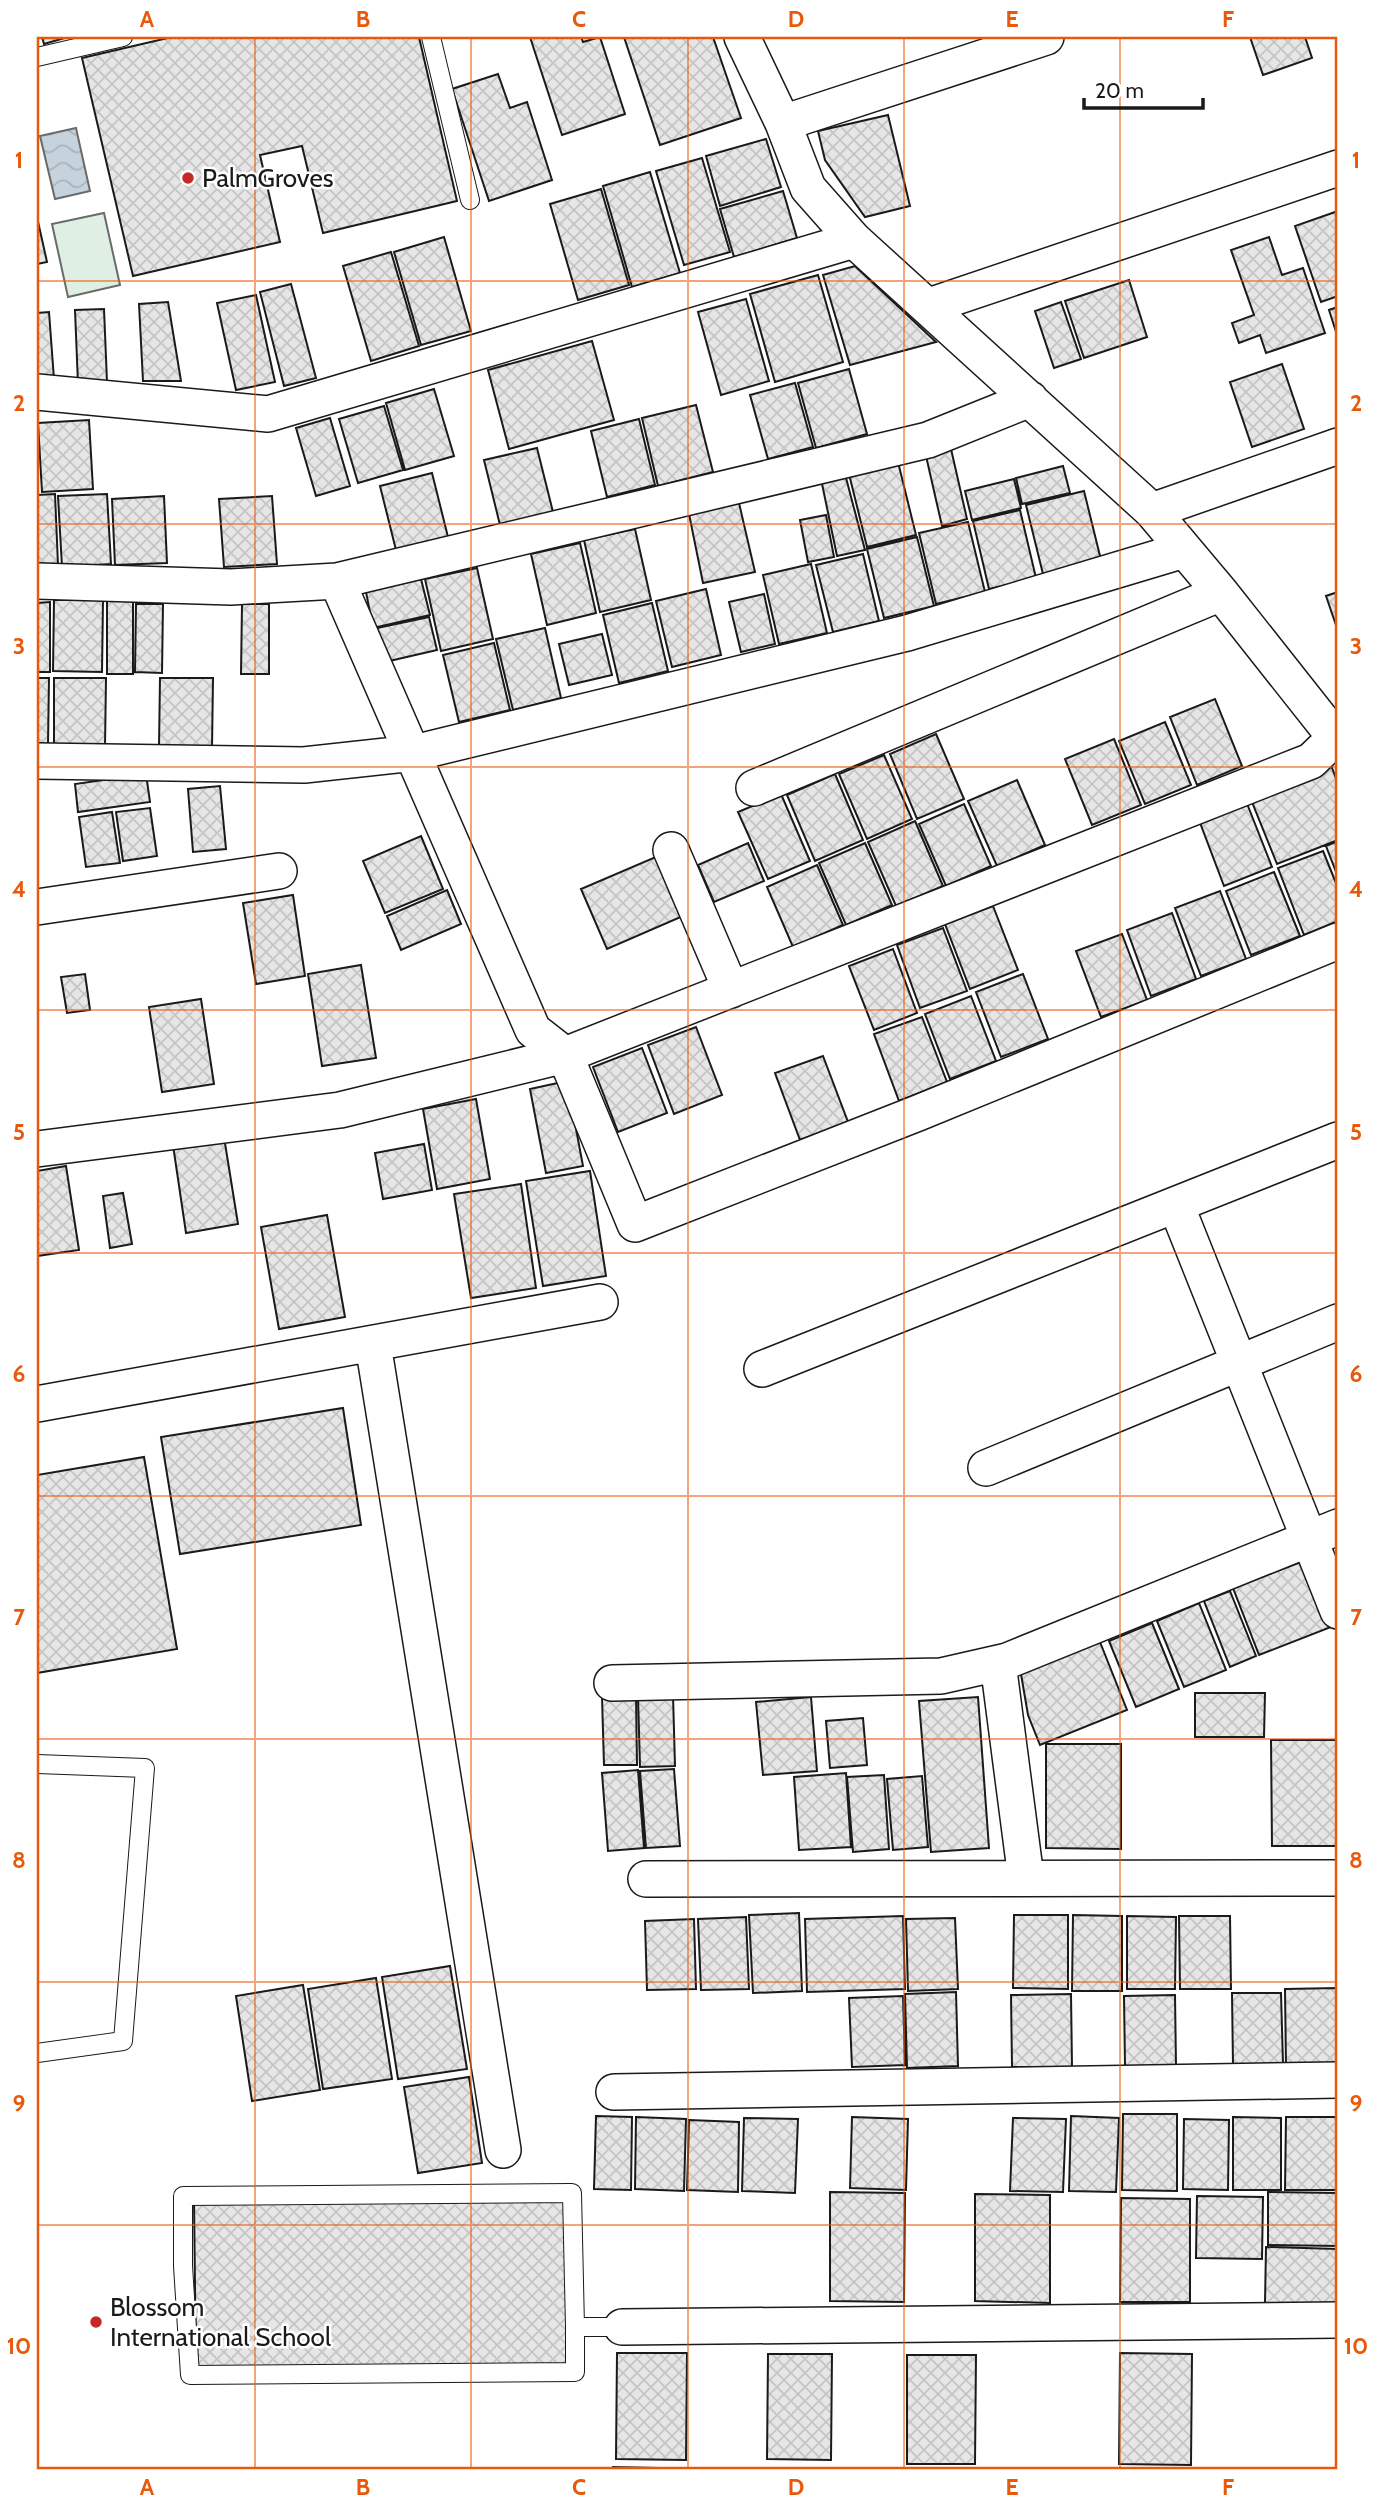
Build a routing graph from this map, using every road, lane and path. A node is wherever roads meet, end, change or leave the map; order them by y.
1 (122, 37) edge
2 (431, 37) edge
3 (742, 37) edge
4 (1046, 37) edge
5 (37, 57) edge
6 (783, 123) junction
7 (1338, 167) edge
8 (470, 200) dead end
9 (854, 240) junction
10 (929, 306) junction
11 (37, 392) edge
12 (1030, 399) junction
13 (1338, 446) edge
14 (1152, 512) junction
15 (1184, 550) junction
16 (37, 581) edge
17 (337, 581) junction
18 (1221, 593) junction
19 (1337, 737) edge
20 (414, 753) junction
21 (37, 761) edge
22 (754, 788) dead end
23 (671, 850) dead end
24 (279, 871) dead end
25 (37, 907) edge
26 (1338, 941) edge
27 (731, 990) junction
28 (565, 1055) junction
29 (1338, 1140) edge
30 (37, 1149) edge
31 (1176, 1205) junction
32 (600, 1302) dead end
33 (1338, 1322) edge
34 (373, 1344) junction
35 (1237, 1363) junction
36 (762, 1369) dead end
37 (37, 1404) edge
38 (986, 1468) dead end
39 (1323, 1533) edge
40 (1338, 1611) edge
41 (998, 1663) junction
42 (612, 1684) dead end
43 (37, 1764) edge
44 (1026, 1878) junction
45 (1338, 1878) edge
46 (646, 1879) dead end
47 (37, 2053) edge
48 (1338, 2080) edge
49 (614, 2092) dead end
50 (503, 2150) dead end
51 (1338, 2320) edge
52 (575, 2327) junction
53 (622, 2327) joint

1 - 5 lane
2 - 8 lane
3 - 6 street
4 - 6 street
6 - 9 street
7 - 10 street
9 - 10 street
9 - 11 street
10 - 12 street
12 - 14 street
12 - 17 street
13 - 14 street
14 - 15 street
15 - 18 street
15 - 20 street
16 - 17 street
17 - 20 street
18 - 19 street
18 - 22 street
19 - 27 street
20 - 21 street
20 - 28 street
23 - 27 street
24 - 25 street
26 - 28 street
27 - 28 street
28 - 30 street
29 - 31 street
31 - 35 street
31 - 36 street
32 - 34 street
33 - 35 street
34 - 37 street
34 - 50 street
35 - 38 street
35 - 39 street
39 - 40 street
39 - 41 street
41 - 42 street
41 - 44 street
43 - 47 lane
44 - 45 street
44 - 46 street
48 - 49 street
51 - 53 street
52 - 52 lane
52 - 53 lane

